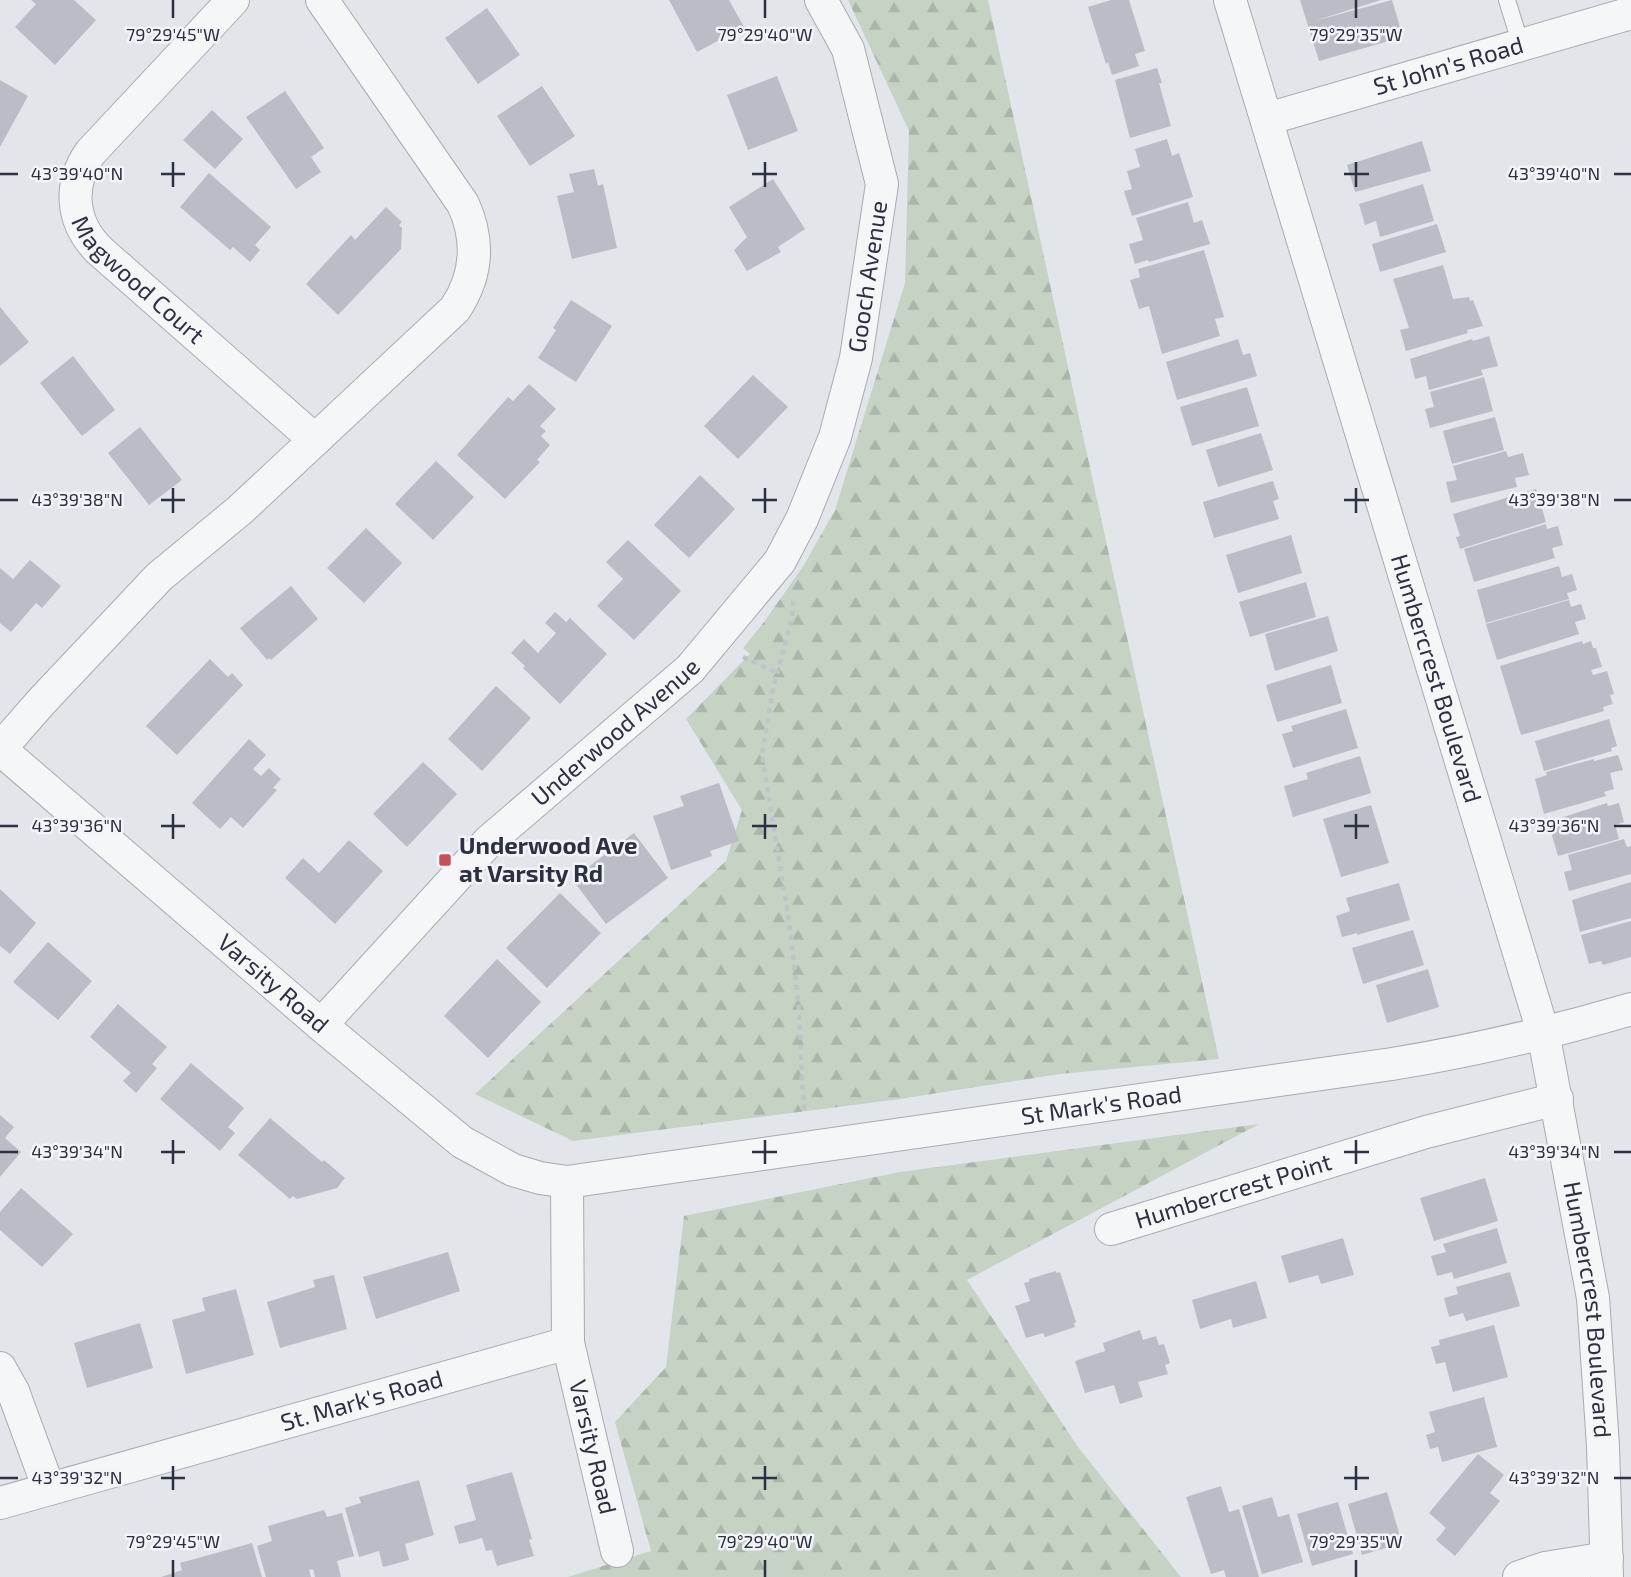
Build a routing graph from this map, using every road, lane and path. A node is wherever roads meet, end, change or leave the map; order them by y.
1 (233, 0) edge
2 (322, 0) edge
3 (821, 0) edge
4 (1230, 0) edge
5 (1507, 0) edge
6 (1631, 13) edge
7 (1521, 45) junction
8 (1267, 119) junction
9 (835, 437) joint
10 (315, 440) junction
11 (793, 596) dead end
12 (741, 657) dead end
13 (777, 673) junction
14 (0, 749) edge
15 (1631, 1009) edge
16 (321, 1025) junction
17 (1543, 1032) junction
18 (1557, 1098) junction
19 (804, 1104) dead end
20 (567, 1182) junction
21 (1111, 1229) dead end
22 (568, 1343) junction
23 (0, 1368) edge
24 (49, 1489) junction
25 (0, 1503) edge
26 (617, 1551) dead end
27 (1607, 1568) edge
28 (1519, 1577) edge

1 - 10 street, Magwood Court
2 - 10 street
3 - 9 street, Gooch Avenue
4 - 8 street, Humbercrest Boulevard
5 - 7 lane
6 - 7 street, St John's Road
7 - 8 street, St John's Road
8 - 17 street, Humbercrest Boulevard
9 - 16 street, Underwood Avenue
10 - 14 street
11 - 13 path
12 - 13 path
13 - 19 path
14 - 16 street, Varsity Road
15 - 17 street, St Mark's Road
16 - 20 street, Varsity Road
17 - 18 street, Humbercrest Boulevard
17 - 20 street, St Mark's Road
18 - 21 street, Humbercrest Point
18 - 27 street, Humbercrest Boulevard
20 - 22 street
22 - 24 street, St. Mark's Road
22 - 26 street, Varsity Road
23 - 24 street
24 - 25 street, St. Mark's Road
27 - 28 street

